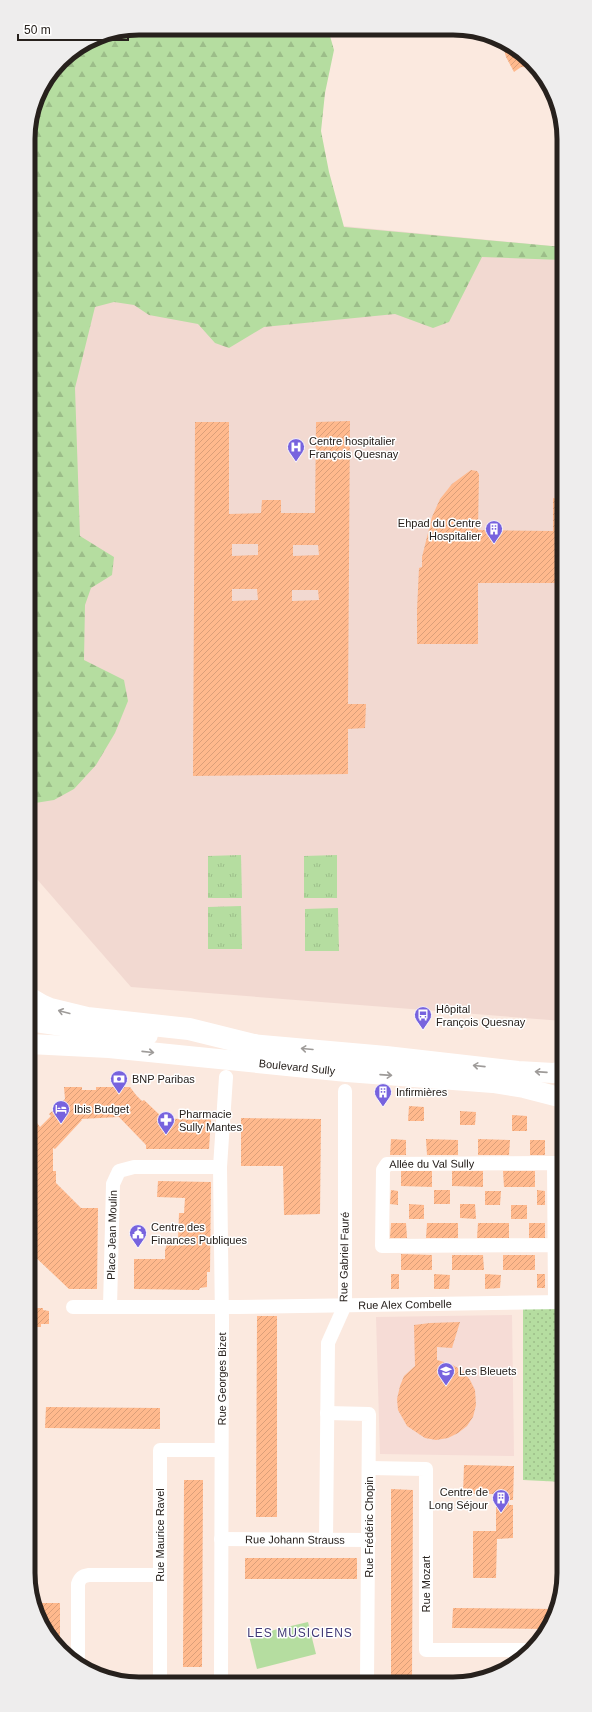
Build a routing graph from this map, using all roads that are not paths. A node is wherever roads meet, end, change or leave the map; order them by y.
1 (35, 1001) edge
2 (35, 1021) edge
3 (38, 1045) edge
4 (254, 1045) junction
5 (557, 1072) edge
6 (226, 1077) dead end
7 (345, 1091) dead end
8 (557, 1096) edge
9 (220, 1167) junction
10 (555, 1245) junction
11 (557, 1274) edge
12 (557, 1302) edge
13 (345, 1305) junction
14 (222, 1306) junction
15 (73, 1307) dead end
16 (110, 1307) junction
17 (327, 1413) junction
18 (221, 1450) junction
19 (369, 1468) junction
20 (221, 1539) junction
21 (326, 1540) junction
22 (368, 1540) junction
23 (160, 1575) junction
24 (522, 1650) edge
25 (78, 1656) edge
26 (160, 1677) edge
27 (221, 1677) edge
28 (367, 1677) edge

4 -> 1 main road
2 - 4 street, Boulevard Sully
3 -> 8 street, Boulevard Sully
5 -> 4 street, Boulevard Sully
6 - 9 street, Rue Georges Bizet
7 - 13 street, Rue Gabriel Fauré
9 - 14 street, Rue Georges Bizet
9 - 16 street, Place Jean Moulin
10 - 10 street, Allée du Val Sully
10 - 11 street, Allée du Val Sully
12 - 13 street, Rue Alex Combelle
13 - 14 street, Rue Alex Combelle
13 - 17 street, Rue Gabriel Fauré
14 - 16 street
14 - 18 street, Rue Georges Bizet
15 - 16 street
17 - 19 street, Rue Frédéric Chopin
17 - 21 street, Rue Gabriel Fauré
18 - 20 street, Rue Georges Bizet
18 - 23 street, Rue Maurice Ravel
19 - 22 street, Rue Frédéric Chopin
19 - 24 street, Rue Mozart
20 - 21 street, Rue Johann Strauss
20 - 27 street, Rue Georges Bizet
21 - 22 street, Rue Johann Strauss
22 - 28 street, Rue Frédéric Chopin
23 - 25 street
23 - 26 street, Rue Maurice Ravel

